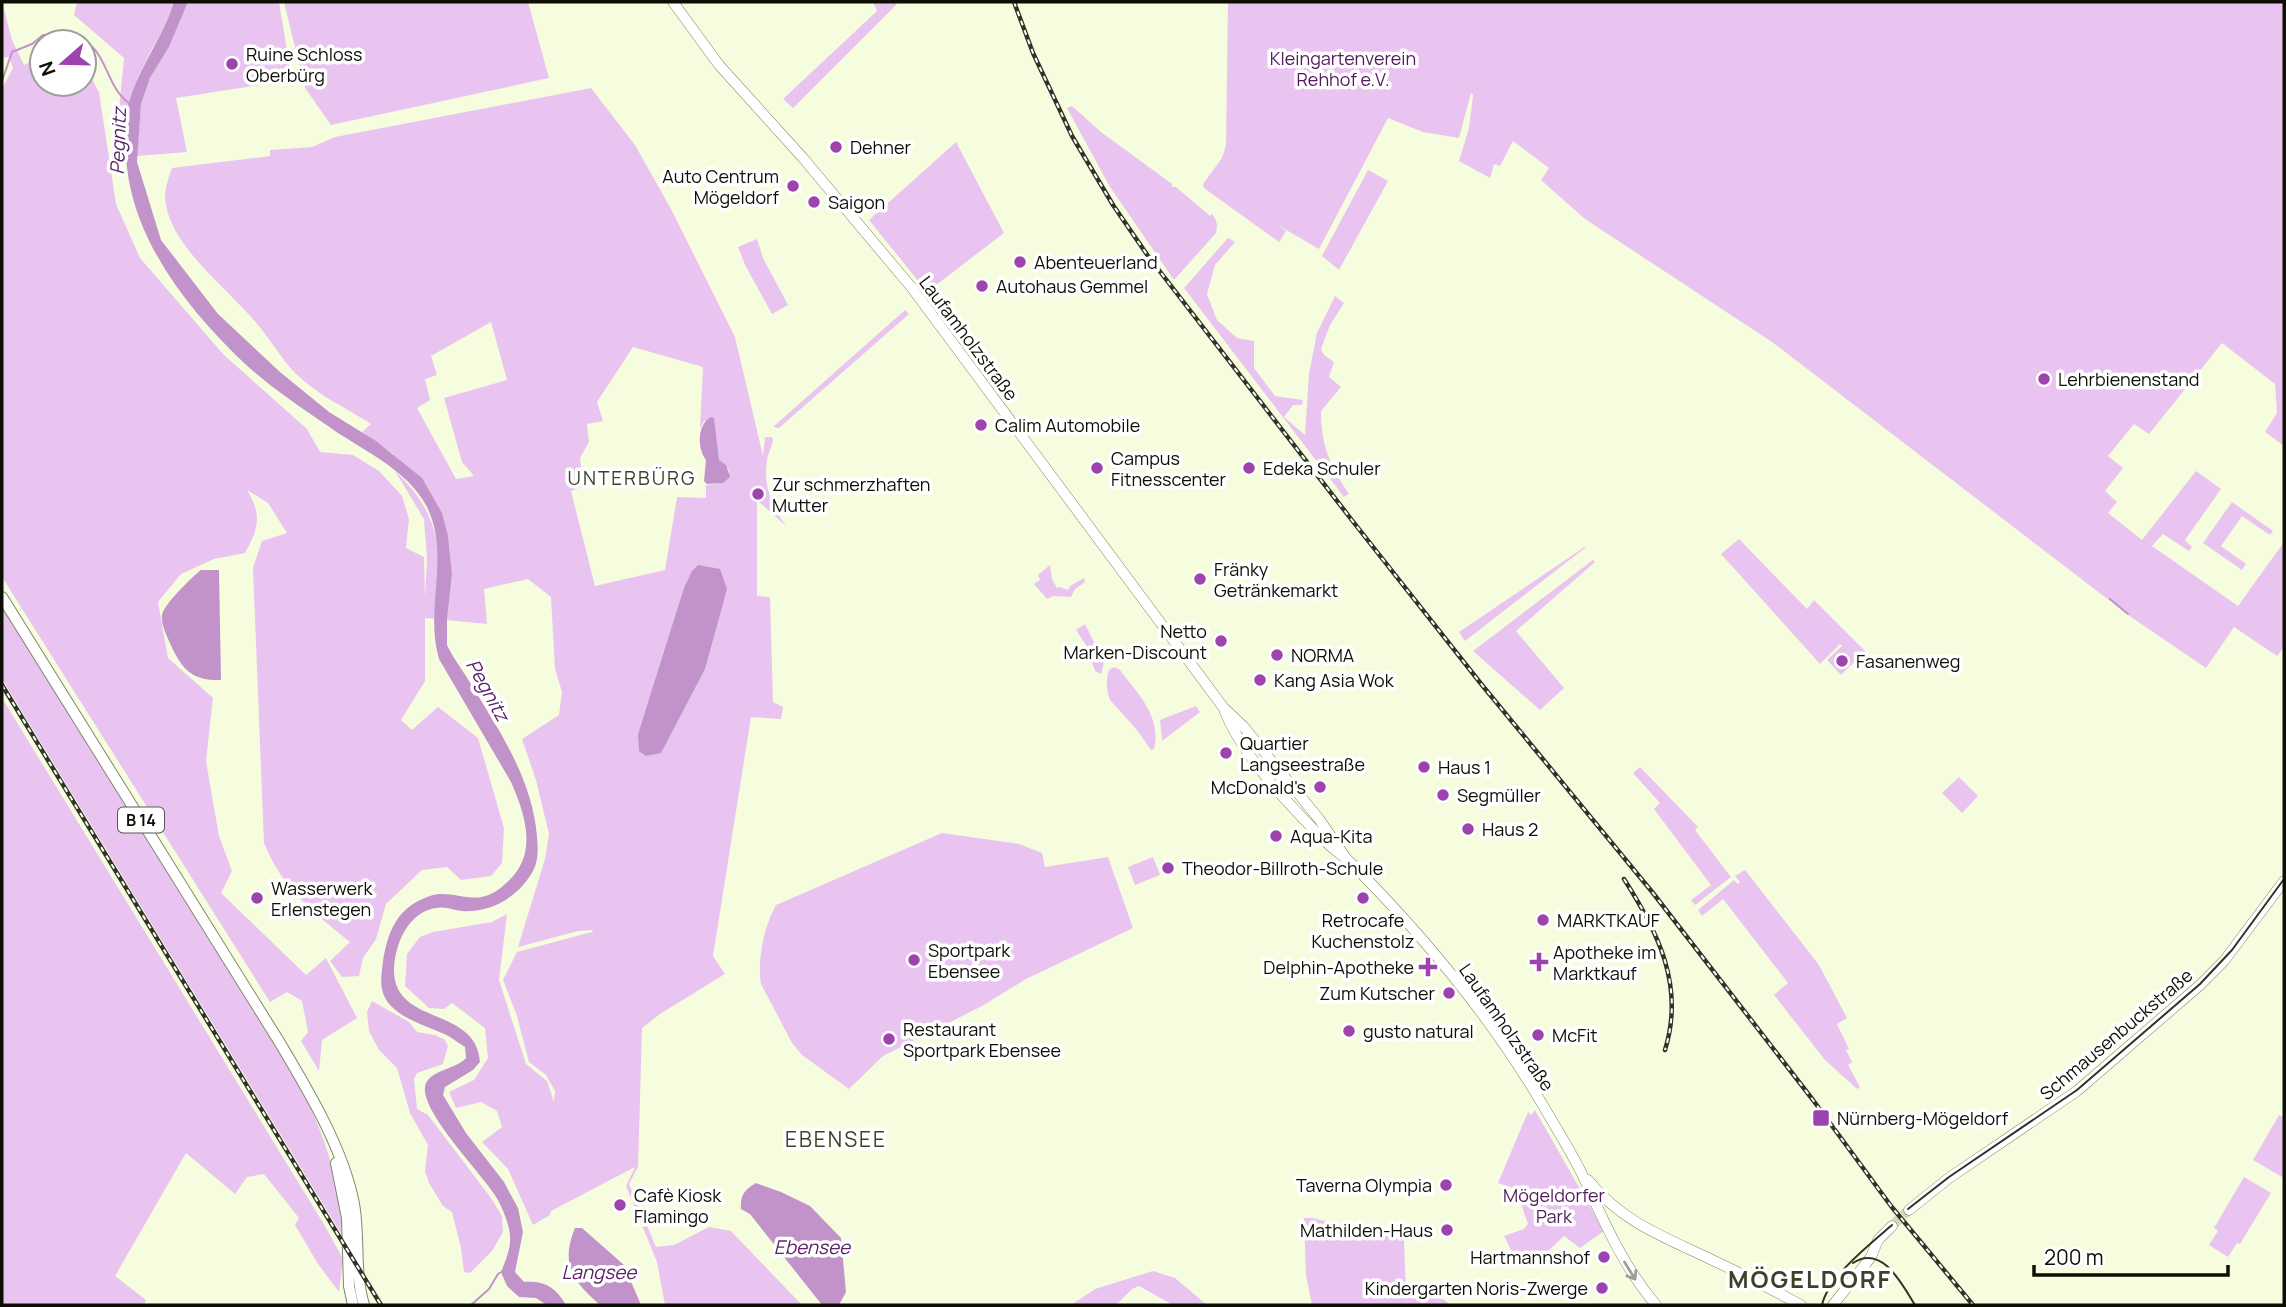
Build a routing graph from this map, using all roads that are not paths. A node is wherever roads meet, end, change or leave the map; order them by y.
1 (674, 2) edge
2 (2, 597) edge
3 (2284, 880) edge
4 (1579, 1169) junction
5 (1909, 1210) tunnel mouth
6 (1626, 1217) junction
7 (1892, 1226) tunnel mouth
8 (1609, 1233) junction
9 (355, 1298) edge
10 (365, 1305) edge
11 (1656, 1305) edge
12 (1801, 1305) edge
13 (1833, 1305) edge

1 - 4 main road, Laufamholzstraße
2 - 9 main road, B 14
3 - 5 main road, Schmausenbuckstraße
4 - 6 main road
4 - 8 main road, Laufamholzstraße
6 - 8 main road
6 - 12 main road
7 - 13 main road
8 -> 11 main road, Laufamholzstraße
9 - 10 main road, B 14

